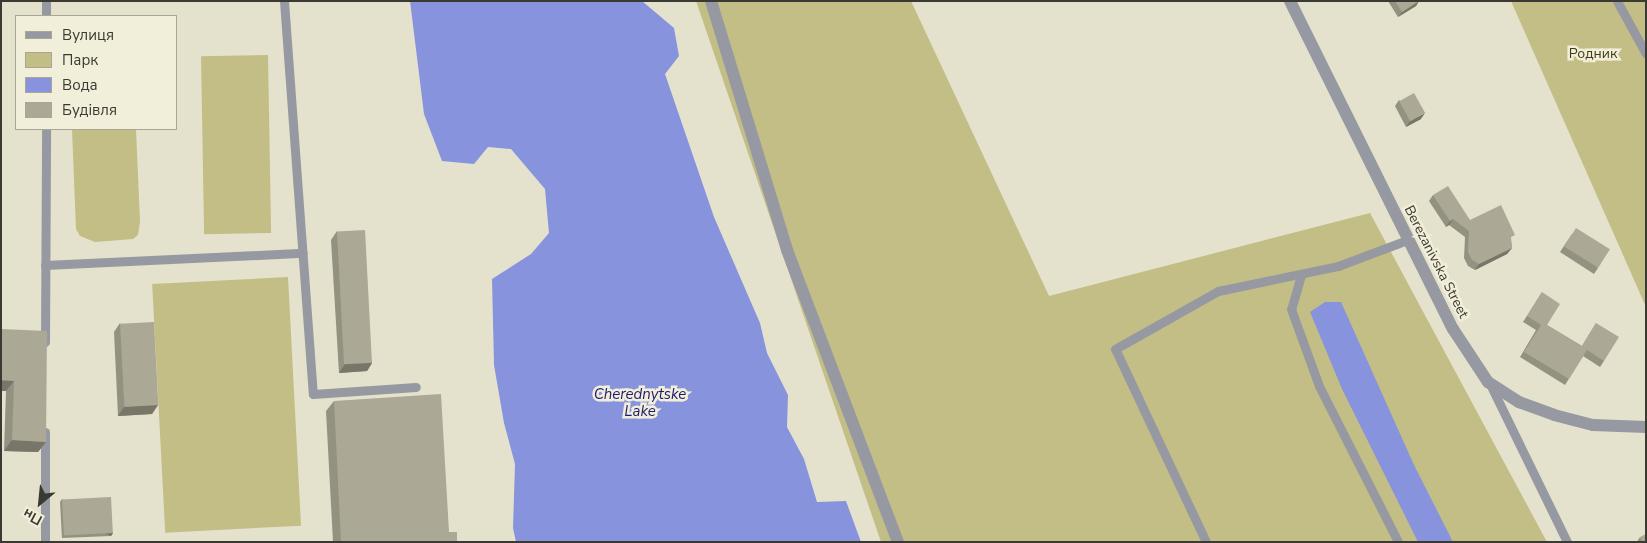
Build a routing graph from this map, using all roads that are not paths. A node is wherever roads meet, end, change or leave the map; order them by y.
1 (46, 1) edge
2 (284, 1) edge
3 (711, 1) edge
4 (1290, 1) edge
5 (1616, 1) edge
6 (46, 15) edge
7 (1646, 54) edge
8 (46, 130) edge
9 (1407, 240) junction
10 (304, 253) junction
11 (45, 265) junction
12 (1301, 276) junction
13 (45, 354) edge
14 (1488, 382) junction
15 (416, 387) dead end
16 (45, 423) edge
17 (1646, 427) edge
18 (45, 542) edge
19 (898, 542) edge
20 (1206, 542) edge
21 (1398, 542) edge
22 (1567, 542) edge

1 - 6 lane
2 - 10 lane
3 - 19 street
4 - 9 street, Berezanivska Street
5 - 7 lane
8 - 11 lane
9 - 12 lane
9 - 14 street, Berezanivska Street
10 - 11 lane
10 - 15 lane
11 - 13 lane
12 - 20 lane
12 - 21 lane
14 - 17 street, Berezanivska Street
14 - 22 lane
16 - 18 lane

